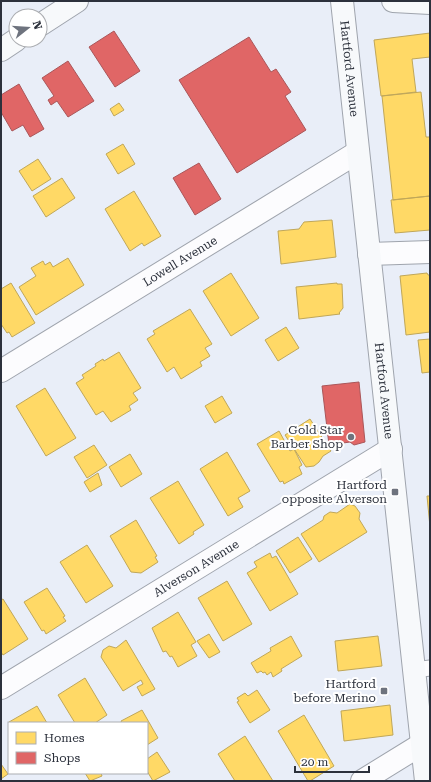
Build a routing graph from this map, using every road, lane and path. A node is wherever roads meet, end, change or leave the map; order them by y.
1 (77, 1) edge
2 (342, 1) edge
3 (393, 1) edge
4 (430, 3) edge
5 (48, 20) edge
6 (358, 152) junction
7 (430, 252) edge
8 (369, 254) junction
9 (1, 371) edge
10 (390, 449) junction
11 (422, 669) edge
12 (1, 688) edge
13 (422, 744) junction
14 (362, 781) edge
15 (426, 781) edge

1 - 5 main road
2 - 6 main road, Hartford Avenue
3 - 4 main road
6 - 8 main road, Hartford Avenue
6 - 9 street, Lowell Avenue
7 - 8 street
8 - 10 main road, Hartford Avenue
10 - 11 main road, Hartford Avenue
10 - 12 street, Alverson Avenue
11 - 13 main road, Hartford Avenue
13 - 14 street
13 - 15 main road, Hartford Avenue

